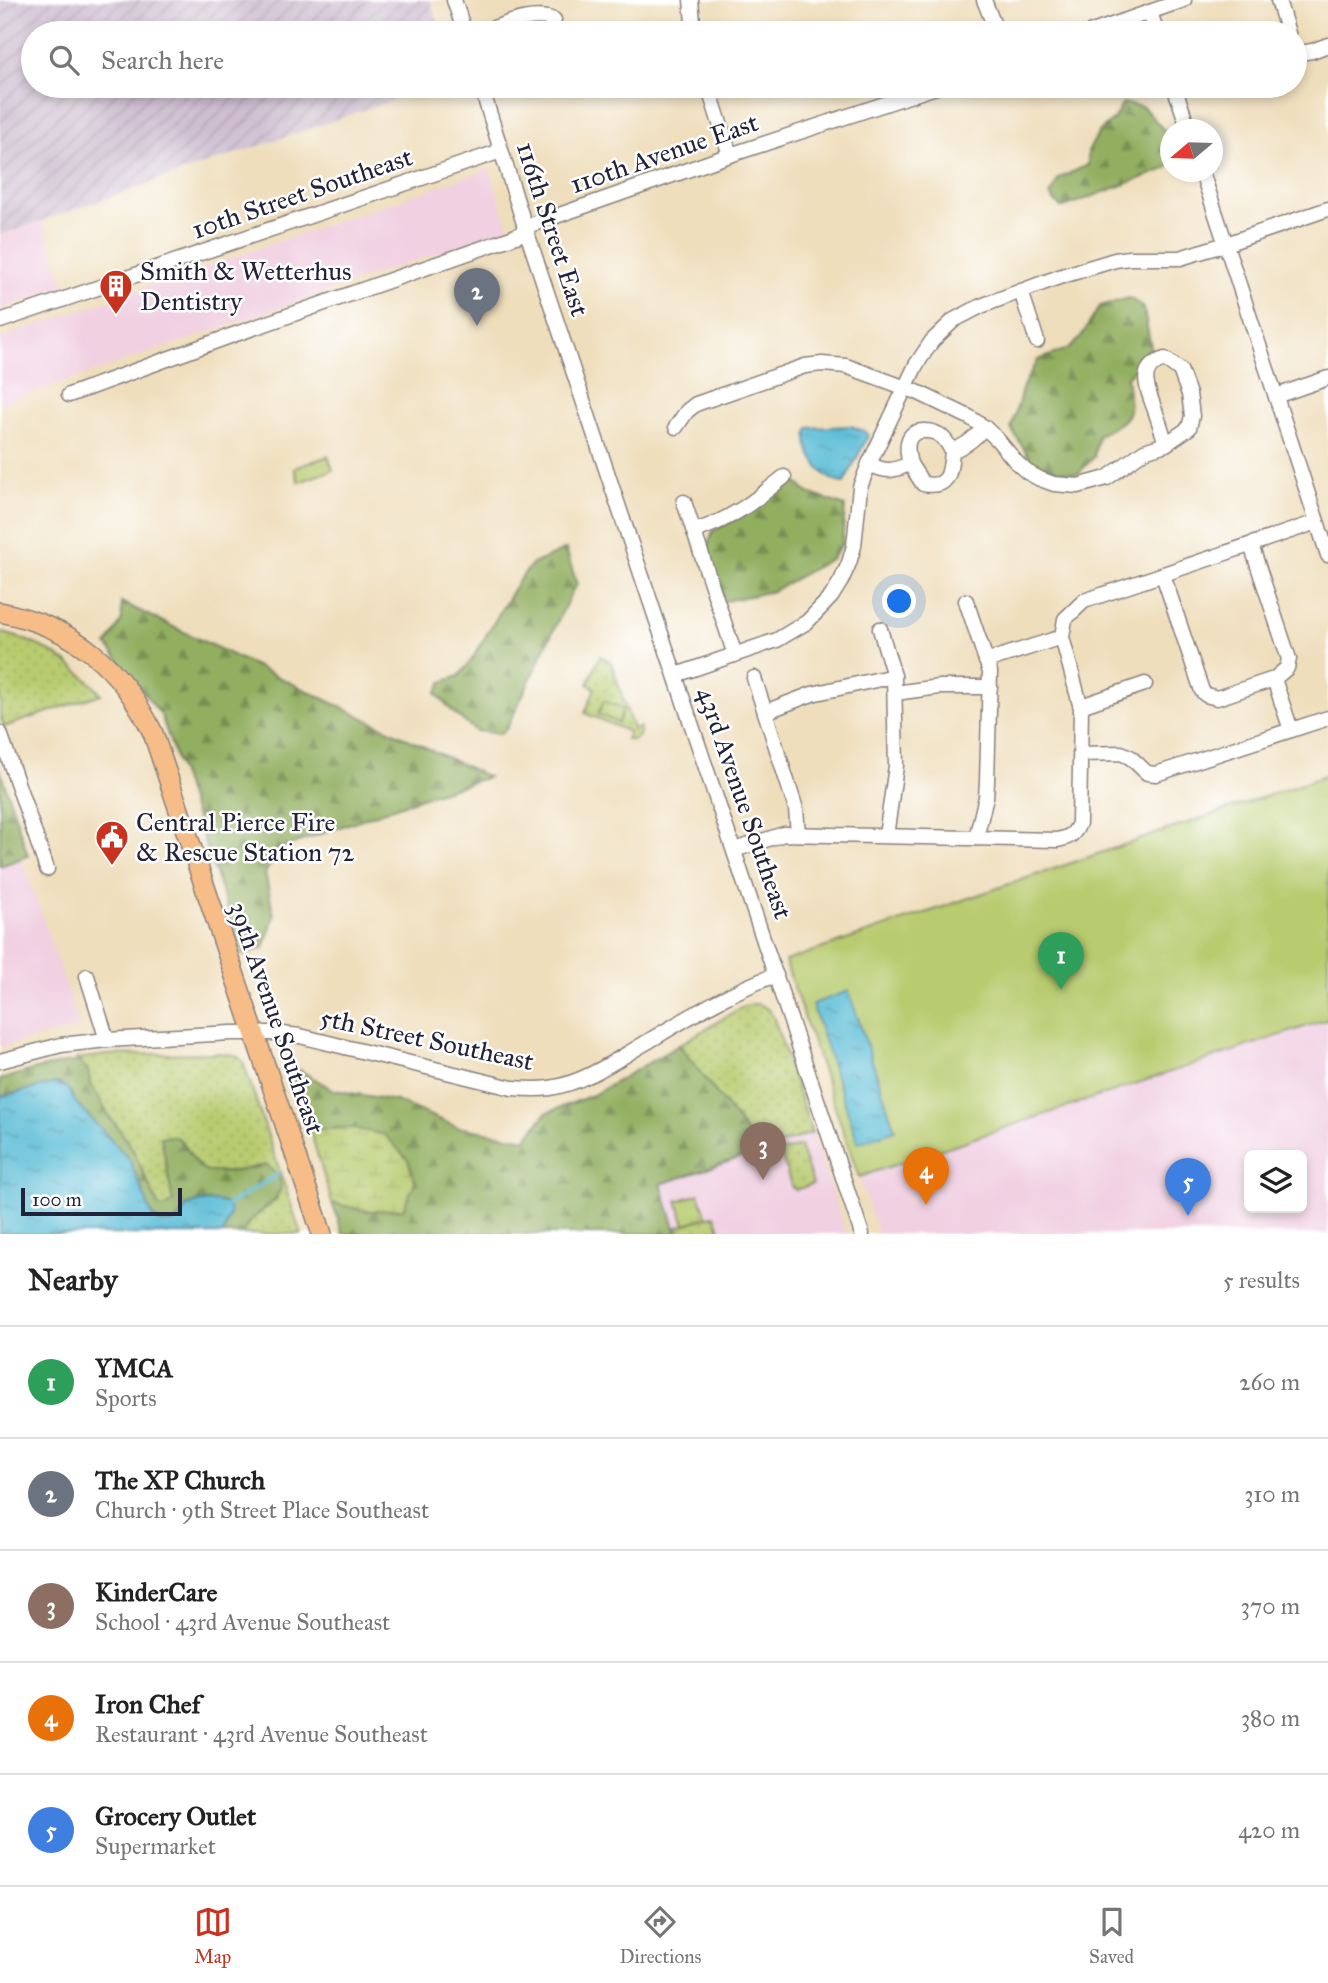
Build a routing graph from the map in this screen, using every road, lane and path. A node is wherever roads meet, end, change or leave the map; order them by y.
1 (454, 0) edge
2 (691, 0) edge
3 (984, 0) edge
4 (1184, 0) edge
5 (1278, 0) edge
6 (1157, 7) edge
7 (554, 20) dead end
8 (461, 21) edge
9 (519, 21) edge
10 (693, 21) edge
11 (992, 21) edge
12 (1120, 21) edge
13 (1284, 21) edge
14 (1328, 45) edge
15 (1307, 51) edge
16 (485, 98) edge
17 (712, 98) edge
18 (903, 98) edge
19 (1178, 98) edge
20 (1185, 119) edge
21 (501, 151) junction
22 (730, 155) junction
23 (1205, 182) edge
24 (1328, 209) edge
25 (525, 227) junction
26 (1226, 244) junction
27 (1020, 291) junction
28 (0, 321) edge
29 (1037, 341) dead end
30 (1328, 378) edge
31 (579, 388) joint
32 (906, 388) junction
33 (69, 395) dead end
34 (1276, 396) junction
35 (676, 427) dead end
36 (984, 427) junction
37 (1167, 444) junction
38 (952, 451) junction
39 (869, 464) junction
40 (911, 464) junction
41 (784, 477) dead end
42 (684, 502) dead end
43 (1317, 522) junction
44 (695, 531) junction
45 (1251, 545) junction
46 (1327, 551) edge
47 (1163, 575) junction
48 (966, 601) dead end
49 (0, 612) edge
50 (880, 629) dead end
51 (1062, 637) junction
52 (736, 655) junction
53 (986, 661) junction
54 (676, 675) junction
55 (894, 676) junction
56 (754, 678) dead end
57 (1275, 679) junction
58 (1145, 684) dead end
59 (990, 688) junction
60 (895, 693) junction
61 (1081, 706) junction
62 (765, 712) junction
63 (1328, 718) edge
64 (1291, 730) junction
65 (0, 733) edge
66 (1081, 754) junction
67 (798, 834) junction
68 (886, 836) junction
69 (976, 838) junction
70 (734, 850) junction
71 (47, 869) dead end
72 (776, 975) junction
73 (87, 976) dead end
74 (254, 1032) junction
75 (107, 1040) junction
76 (0, 1061) edge
77 (322, 1234) edge
78 (863, 1234) edge

1 - 8 street
2 - 10 street
3 - 11 street
4 - 6 street
5 - 13 street
6 - 12 street
7 - 9 street
14 - 15 street
16 - 21 street, 116th Street East
17 - 22 street
18 - 22 street, 110th Avenue East
19 - 20 street
21 - 25 street, 116th Street East
21 - 28 street, 10th Street Southeast
22 - 25 street, 110th Avenue East
23 - 26 street
24 - 26 street
25 - 31 street, 116th Street East
25 - 33 street, 110th Avenue East
26 - 27 street
26 - 34 street
27 - 29 street
27 - 32 street
30 - 34 street
31 - 54 street, 43rd Avenue Southeast
32 - 35 street
32 - 36 street
32 - 39 street
34 - 43 street
36 - 37 street
36 - 38 street
37 - 37 street
38 - 40 street
38 - 40 street
39 - 40 street
39 - 52 street
41 - 44 street
42 - 44 street
43 - 45 street
43 - 46 street
44 - 52 street
45 - 47 street
45 - 57 street
47 - 51 street
47 - 57 street
48 - 53 street
49 - 74 main road, 39th Avenue Southeast
50 - 55 street
51 - 53 street
51 - 61 street
52 - 54 street
53 - 59 street
54 - 70 street, 43rd Avenue Southeast
55 - 60 street
55 - 62 street
56 - 62 street
57 - 64 street
58 - 61 street
59 - 60 street
59 - 69 street
60 - 68 street
61 - 66 street
62 - 67 street
63 - 64 street
64 - 66 street
65 - 71 street
66 - 69 street
67 - 68 street
67 - 70 street
68 - 69 street
70 - 72 street, 43rd Avenue Southeast
72 - 74 street, 5th Street Southeast
72 - 78 street, 43rd Avenue Southeast
73 - 75 street
74 - 75 street, 5th Street Southeast
74 - 77 main road, 39th Avenue Southeast
75 - 76 street, 5th Street Southeast

